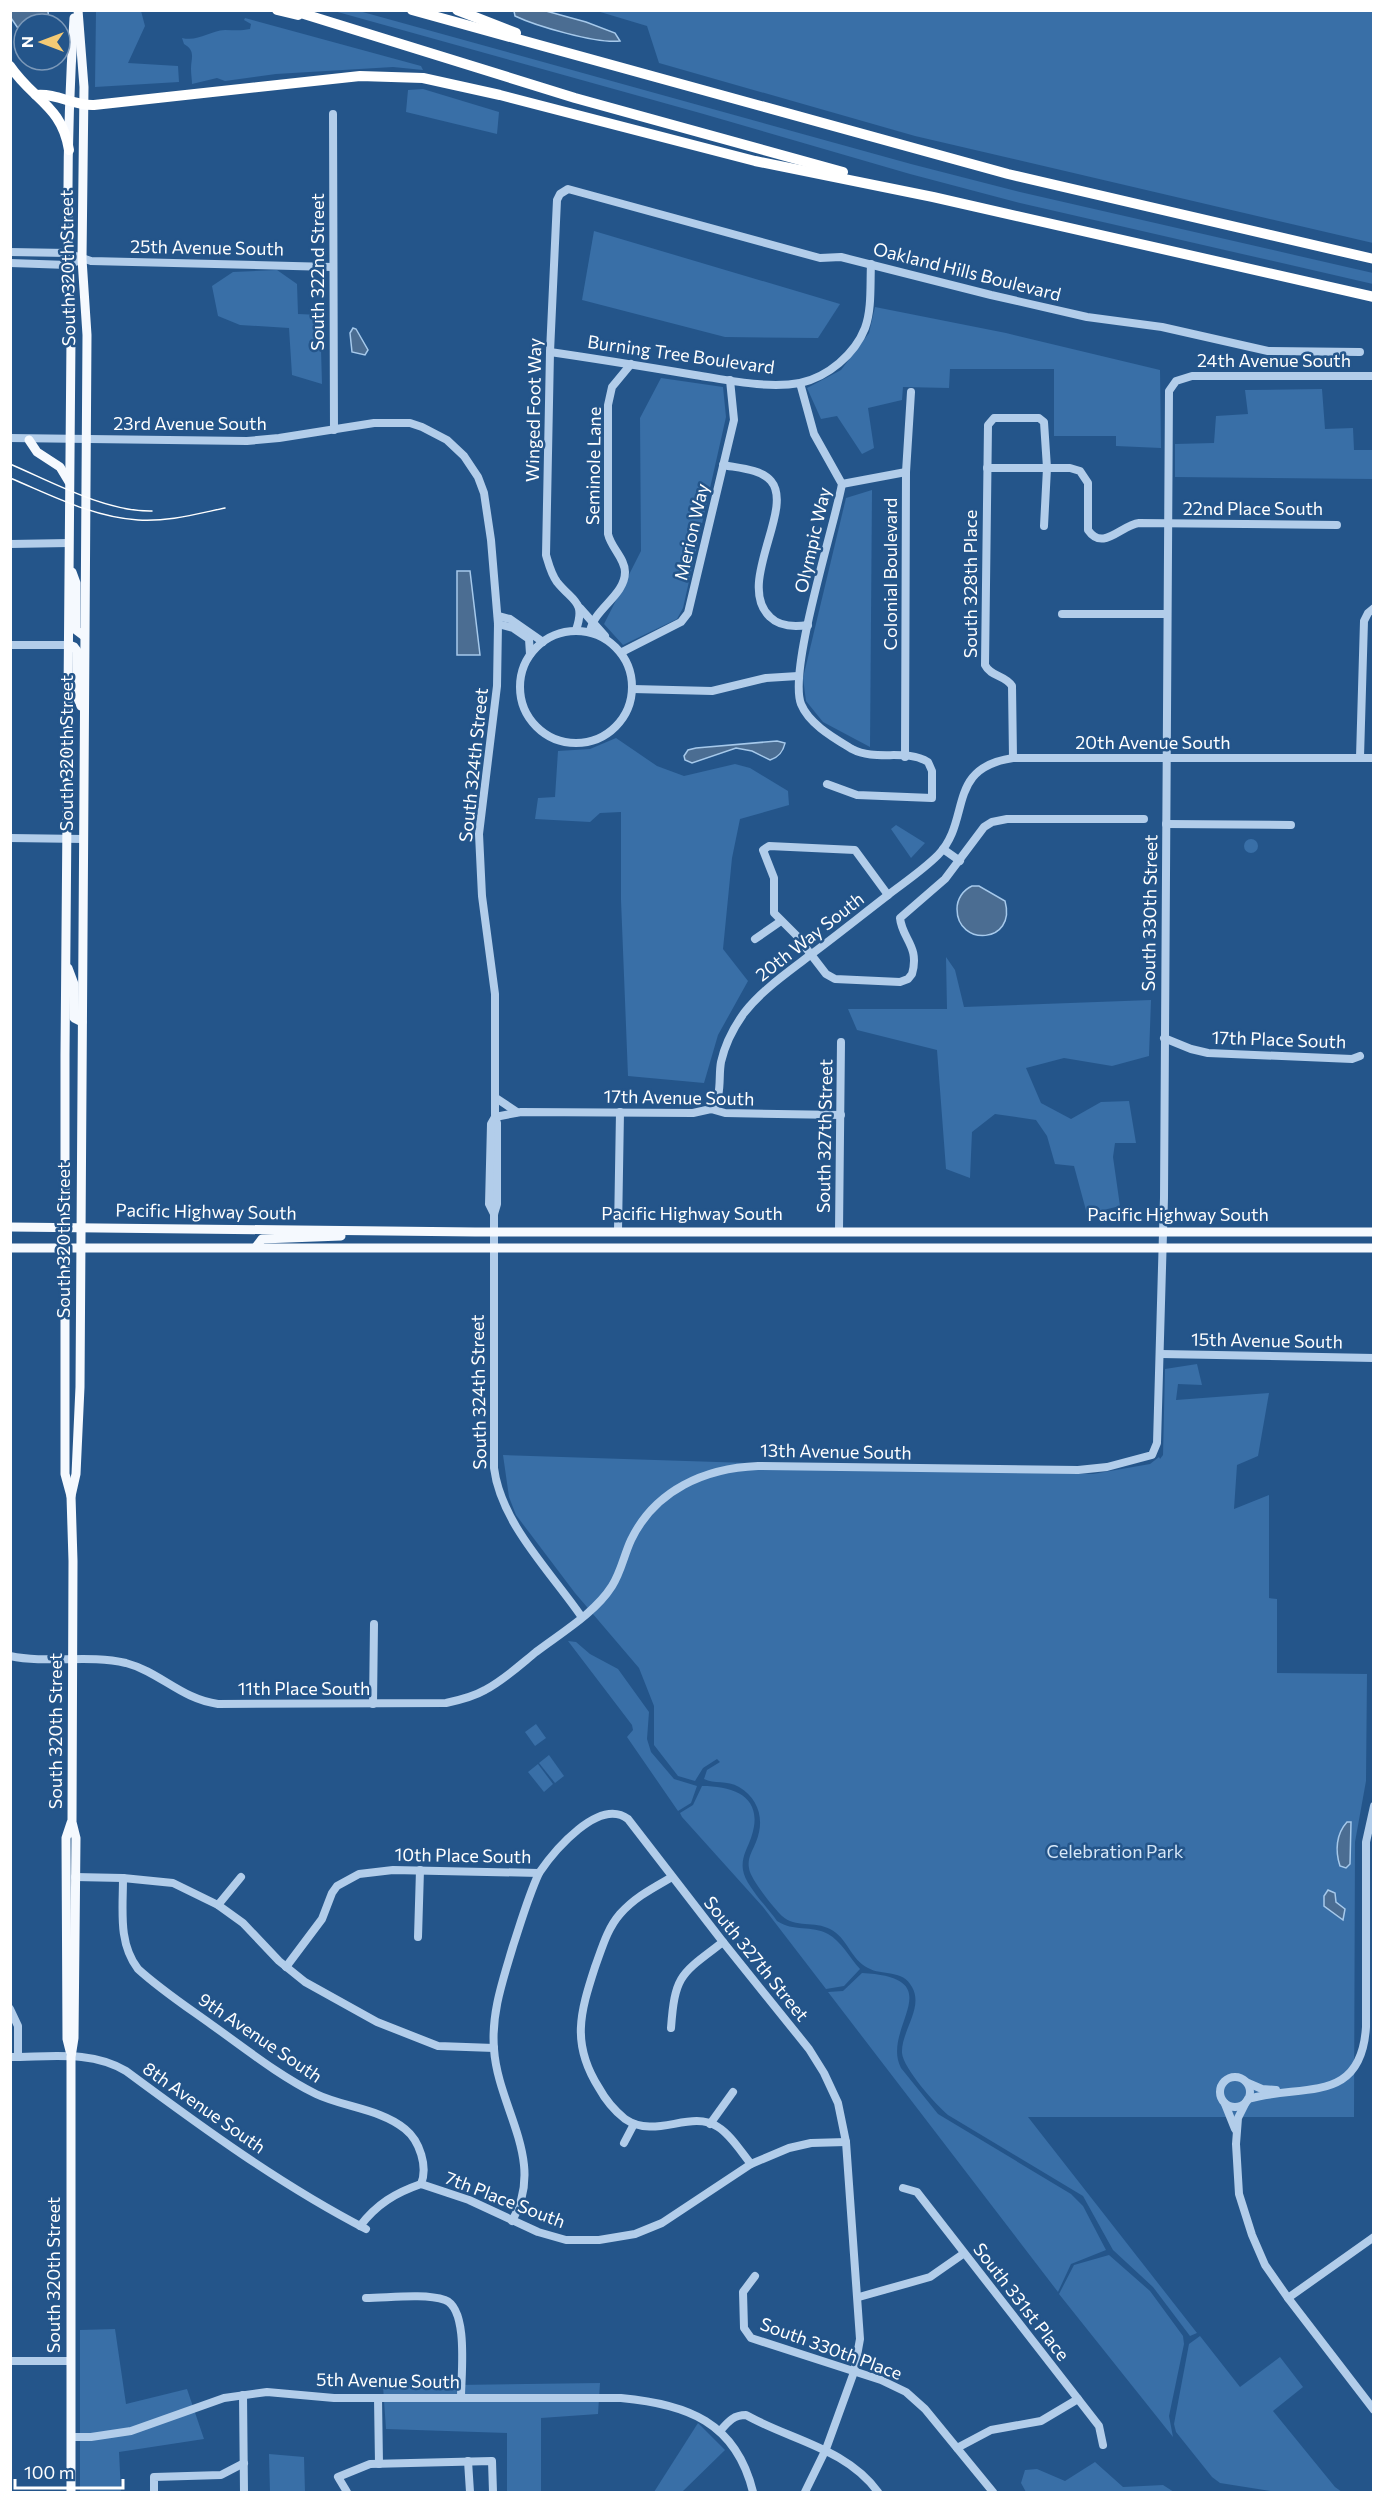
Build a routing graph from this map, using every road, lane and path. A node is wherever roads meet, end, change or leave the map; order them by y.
1 (76, 10) edge
2 (277, 10) edge
3 (291, 10) edge
4 (412, 10) edge
5 (457, 10) edge
6 (327, 22) junction
7 (581, 57) junction
8 (10, 66) edge
9 (36, 95) junction
10 (69, 99) junction
11 (83, 105) junction
12 (333, 114) dead end
13 (69, 150) junction
14 (573, 189) joint
15 (933, 197) junction
16 (10, 252) edge
17 (68, 253) junction
18 (82, 259) junction
19 (1374, 259) edge
20 (10, 263) edge
21 (871, 264) junction
22 (68, 265) junction
23 (332, 267) junction
24 (1374, 297) edge
25 (550, 351) junction
26 (1360, 352) dead end
27 (631, 364) junction
28 (1374, 376) edge
29 (730, 380) junction
30 (1176, 381) joint
31 (800, 383) junction
32 (911, 392) dead end
33 (334, 430) junction
34 (438, 434) joint
35 (10, 438) edge
36 (86, 439) junction
37 (28, 440) junction
38 (70, 440) junction
39 (723, 465) junction
40 (987, 468) junction
41 (1047, 468) junction
42 (906, 472) junction
43 (842, 484) junction
44 (70, 485) junction
45 (1169, 524) junction
46 (1337, 525) dead end
47 (1044, 526) dead end
48 (69, 543) junction
49 (10, 544) edge
50 (69, 561) junction
51 (580, 608) junction
52 (1372, 609) edge
53 (1062, 614) dead end
54 (1167, 614) junction
55 (498, 620) junction
56 (592, 621) junction
57 (808, 625) junction
58 (576, 630) junction
59 (590, 632) junction
60 (84, 636) junction
61 (608, 640) junction
62 (543, 642) junction
63 (10, 645) edge
64 (69, 645) junction
65 (622, 652) junction
66 (530, 654) junction
67 (798, 676) junction
68 (633, 689) junction
69 (83, 714) junction
70 (905, 756) junction
71 (1013, 758) junction
72 (1166, 758) junction
73 (1360, 758) junction
74 (1374, 758) edge
75 (827, 784) dead end
76 (958, 809) joint
77 (1144, 819) dead end
78 (1166, 824) junction
79 (1291, 825) dead end
80 (10, 838) edge
81 (67, 839) junction
82 (83, 839) junction
83 (943, 849) junction
84 (960, 861) junction
85 (888, 895) junction
86 (781, 921) junction
87 (755, 939) dead end
88 (811, 955) junction
89 (66, 963) junction
90 (81, 1022) junction
91 (1164, 1038) junction
92 (841, 1042) dead end
93 (1360, 1056) dead end
94 (495, 1098) junction
95 (711, 1109) junction
96 (517, 1112) junction
97 (620, 1113) junction
98 (841, 1115) junction
99 (495, 1117) junction
100 (10, 1227) edge
101 (65, 1227) junction
102 (80, 1227) junction
103 (618, 1230) junction
104 (839, 1230) junction
105 (1162, 1230) junction
106 (360, 1231) junction
107 (494, 1231) junction
108 (1374, 1232) edge
109 (256, 1247) junction
110 (494, 1247) junction
111 (10, 1248) edge
112 (65, 1248) junction
113 (80, 1248) junction
114 (1162, 1248) junction
115 (1374, 1248) edge
116 (1161, 1354) junction
117 (1374, 1358) edge
118 (64, 1419) junction
119 (1156, 1447) joint
120 (76, 1470) junction
121 (70, 1496) junction
122 (581, 1616) junction
123 (374, 1624) dead end
124 (10, 1656) edge
125 (73, 1660) junction
126 (373, 1704) junction
127 (1374, 1806) edge
128 (614, 1812) joint
129 (71, 1825) junction
130 (420, 1870) junction
131 (539, 1873) junction
132 (75, 1876) junction
133 (242, 1877) dead end
134 (672, 1877) junction
135 (123, 1878) junction
136 (1370, 1886) edge
137 (218, 1905) junction
138 (67, 1906) junction
139 (418, 1937) dead end
140 (723, 1942) junction
141 (286, 1967) junction
142 (74, 1970) junction
143 (10, 2009) edge
144 (671, 2028) dead end
145 (494, 2048) junction
146 (71, 2056) junction
147 (14, 2057) edge
148 (1245, 2081) junction
149 (734, 2091) dead end
150 (1301, 2093) junction
151 (1247, 2101) junction
152 (1225, 2103) junction
153 (634, 2124) junction
154 (710, 2124) junction
155 (1236, 2133) junction
156 (846, 2142) junction
157 (624, 2143) dead end
158 (751, 2164) junction
159 (421, 2184) junction
160 (903, 2188) dead end
161 (512, 2221) junction
162 (363, 2228) joint
163 (1374, 2237) edge
164 (963, 2254) junction
165 (755, 2276) dead end
166 (859, 2297) junction
167 (366, 2298) dead end
168 (1288, 2298) junction
169 (10, 2361) edge
170 (71, 2361) junction
171 (854, 2372) junction
172 (243, 2394) junction
173 (461, 2397) junction
174 (378, 2398) junction
175 (1078, 2399) junction
176 (1374, 2410) edge
177 (720, 2431) junction
178 (71, 2437) junction
179 (1102, 2445) dead end
180 (957, 2448) junction
181 (826, 2449) junction
182 (468, 2461) junction
183 (244, 2463) junction
184 (379, 2463) junction
185 (71, 2493) edge
186 (154, 2493) edge
187 (244, 2493) edge
188 (347, 2493) edge
189 (470, 2493) edge
190 (493, 2493) edge
191 (753, 2493) edge
192 (805, 2493) edge
193 (878, 2493) edge
194 (993, 2493) edge

1 - 10 main road, South 320th Street
1 - 11 main road, South 320th Street
2 - 6 highway
3 - 6 highway
4 - 7 highway
5 - 7 highway
6 - 15 highway
7 - 19 highway
8 - 9 highway
9 - 10 highway
9 - 13 highway
10 - 11 highway
10 - 13 main road, South 320th Street
11 - 15 highway
11 - 18 main road, South 320th Street
12 - 23 street, South 322nd Street
13 - 17 main road, South 320th Street
14 - 21 street, Oakland Hills Boulevard
14 - 25 street, Winged Foot Way
15 - 24 highway
16 - 17 street
17 - 18 street
17 - 22 main road, South 320th Street
18 - 22 street
18 - 23 street, 25th Avenue South
18 - 36 main road, South 320th Street
20 - 22 street
21 - 26 street, Oakland Hills Boulevard
21 - 31 street, Burning Tree Boulevard
22 - 38 main road, South 320th Street
23 - 33 street, South 322nd Street
25 - 27 street, Burning Tree Boulevard
25 - 51 street, Winged Foot Way
27 - 29 street, Burning Tree Boulevard
27 - 56 street, Seminole Lane
28 - 30 street, 24th Avenue South
29 - 31 street, Burning Tree Boulevard
29 - 39 street, Merion Way
30 - 45 street, South 330th Street
31 - 43 street, Olympic Way
32 - 42 street, Colonial Boulevard
33 - 34 street, 23rd Avenue South
33 - 36 street, 23rd Avenue South
34 - 55 street, South 324th Street
35 - 37 street, 23rd Avenue South
36 - 38 street, 23rd Avenue South
36 - 60 main road, South 320th Street
37 - 38 street, 23rd Avenue South
37 - 44 main road
38 - 44 main road, South 320th Street
39 - 57 street
39 - 65 street, Merion Way
40 - 41 street
40 - 41 street
40 - 71 street, South 328th Place
41 - 45 street, 22nd Place South
41 - 47 street
42 - 43 street
42 - 70 street, Colonial Boulevard
43 - 57 street, Olympic Way
44 - 48 main road, South 320th Street
45 - 46 street, 22nd Place South
45 - 54 street, South 330th Street
48 - 49 street
48 - 50 main road, South 320th Street
50 - 60 main road
50 - 64 main road, South 320th Street
51 - 56 street, Winged Foot Way
51 - 58 street
52 - 73 street
53 - 54 street
54 - 72 street, South 330th Street
55 - 62 street
55 - 66 street
55 - 94 street, South 324th Street
56 - 59 street, Seminole Lane
56 - 61 street, Winged Foot Way
57 - 67 street, Olympic Way
58 - 59 street
58 - 62 street
59 - 61 street
60 - 69 main road, South 320th Street
61 - 65 street
62 - 66 street
63 - 64 street
64 - 69 main road
64 - 81 main road, South 320th Street
65 - 68 street
66 - 68 street
67 - 68 street
67 - 70 street, Olympic Way
69 - 82 main road, South 320th Street
70 - 75 street
71 - 72 street, 20th Avenue South
71 - 76 street, 20th Avenue South
72 - 73 street, 20th Avenue South
72 - 78 street, South 330th Street
73 - 74 street, 20th Avenue South
76 - 83 street, 20th Way South
77 - 84 street
78 - 79 street
78 - 91 street, South 330th Street
80 - 81 street
81 - 82 street
81 - 89 main road, South 320th Street
82 - 90 main road, South 320th Street
83 - 84 street
83 - 85 street, 20th Way South
84 - 88 street
85 - 86 street
85 - 88 street, 20th Way South
86 - 87 street
86 - 88 street
88 - 95 street, 20th Way South
89 - 90 main road
89 - 101 main road, South 320th Street
90 - 102 main road, South 320th Street
91 - 93 street, 17th Place South
91 - 105 street, South 330th Street
92 - 98 street, South 327th Street
94 - 96 street
94 - 99 street, South 324th Street
95 - 97 street, 17th Avenue South
95 - 98 street, 17th Avenue South
96 - 97 street, 17th Avenue South
96 - 99 street, 17th Avenue South
97 - 103 street
98 - 104 street, South 327th Street
99 - 107 street, South 324th Street
100 - 101 main road, Pacific Highway South
101 - 102 main road, Pacific Highway South
101 - 112 main road, South 320th Street
102 - 106 main road, Pacific Highway South
102 - 113 main road, South 320th Street
103 - 104 main road, Pacific Highway South
103 - 107 main road, Pacific Highway South
104 - 105 main road, Pacific Highway South
105 - 108 main road, Pacific Highway South
105 - 114 street, South 330th Street
106 - 107 main road, Pacific Highway South
106 - 109 main road
107 - 110 street, South 324th Street
109 - 110 main road, Pacific Highway South
109 - 113 main road, Pacific Highway South
110 - 114 main road, Pacific Highway South
110 - 122 street, South 324th Street
111 - 112 main road, Pacific Highway South
112 - 113 main road, Pacific Highway South
112 - 118 main road, South 320th Street
113 - 120 main road, South 320th Street
114 - 115 main road, Pacific Highway South
114 - 116 street, South 330th Street
116 - 117 street, 15th Avenue South
116 - 119 street, South 330th Street
118 - 120 main road
118 - 121 main road, South 320th Street
119 - 122 street, 13th Avenue South
120 - 121 main road, South 320th Street
121 - 125 main road, South 320th Street
122 - 126 street, 11th Place South
123 - 126 street
124 - 125 street, 11th Place South
125 - 126 street, 11th Place South
125 - 129 main road, South 320th Street
127 - 136 street
128 - 131 street, 10th Place South
128 - 134 street, South 327th Street
129 - 132 main road, South 320th Street
129 - 138 main road, South 320th Street
130 - 131 street, 10th Place South
130 - 139 street
130 - 141 street, 10th Place South
131 - 145 street
132 - 135 street
132 - 142 main road, South 320th Street
133 - 137 street
134 - 140 street, South 327th Street
134 - 153 street
135 - 137 street
135 - 159 street, 9th Avenue South
136 - 150 street
137 - 141 street
138 - 142 main road
138 - 146 main road, South 320th Street
140 - 144 street
140 - 156 street, South 327th Street
141 - 145 street
142 - 146 main road, South 320th Street
143 - 147 street
145 - 161 street
146 - 147 street, 8th Avenue South
146 - 162 street, 8th Avenue South
146 - 170 main road, South 320th Street
148 - 150 street
148 - 151 street
148 - 152 street
149 - 154 street
150 - 151 street
151 - 152 street
151 - 155 street
152 - 155 street
153 - 154 street
153 - 157 street
154 - 158 street
155 - 168 street
156 - 158 street, 7th Place South
156 - 166 street, South 327th Street
158 - 161 street, 7th Place South
159 - 161 street, 7th Place South
159 - 162 street, 7th Place South
160 - 164 street, South 331st Place
163 - 168 street
164 - 166 street
164 - 175 street, South 331st Place
165 - 171 street, South 330th Place
166 - 171 street
167 - 173 street
168 - 176 street
169 - 170 street
170 - 178 main road, South 320th Street
171 - 180 street, South 330th Place
171 - 181 street
172 - 174 street, 5th Avenue South
172 - 178 street, 5th Avenue South
172 - 183 street
173 - 174 street, 5th Avenue South
173 - 177 street, 5th Avenue South
174 - 184 street
175 - 179 street, South 331st Place
175 - 180 street
177 - 181 street
177 - 191 street, 5th Avenue South
178 - 185 main road, South 320th Street
180 - 194 street, South 330th Place
181 - 192 street
181 - 193 street
182 - 184 street
182 - 189 street
182 - 190 street
183 - 186 street
183 - 187 street
184 - 188 street

